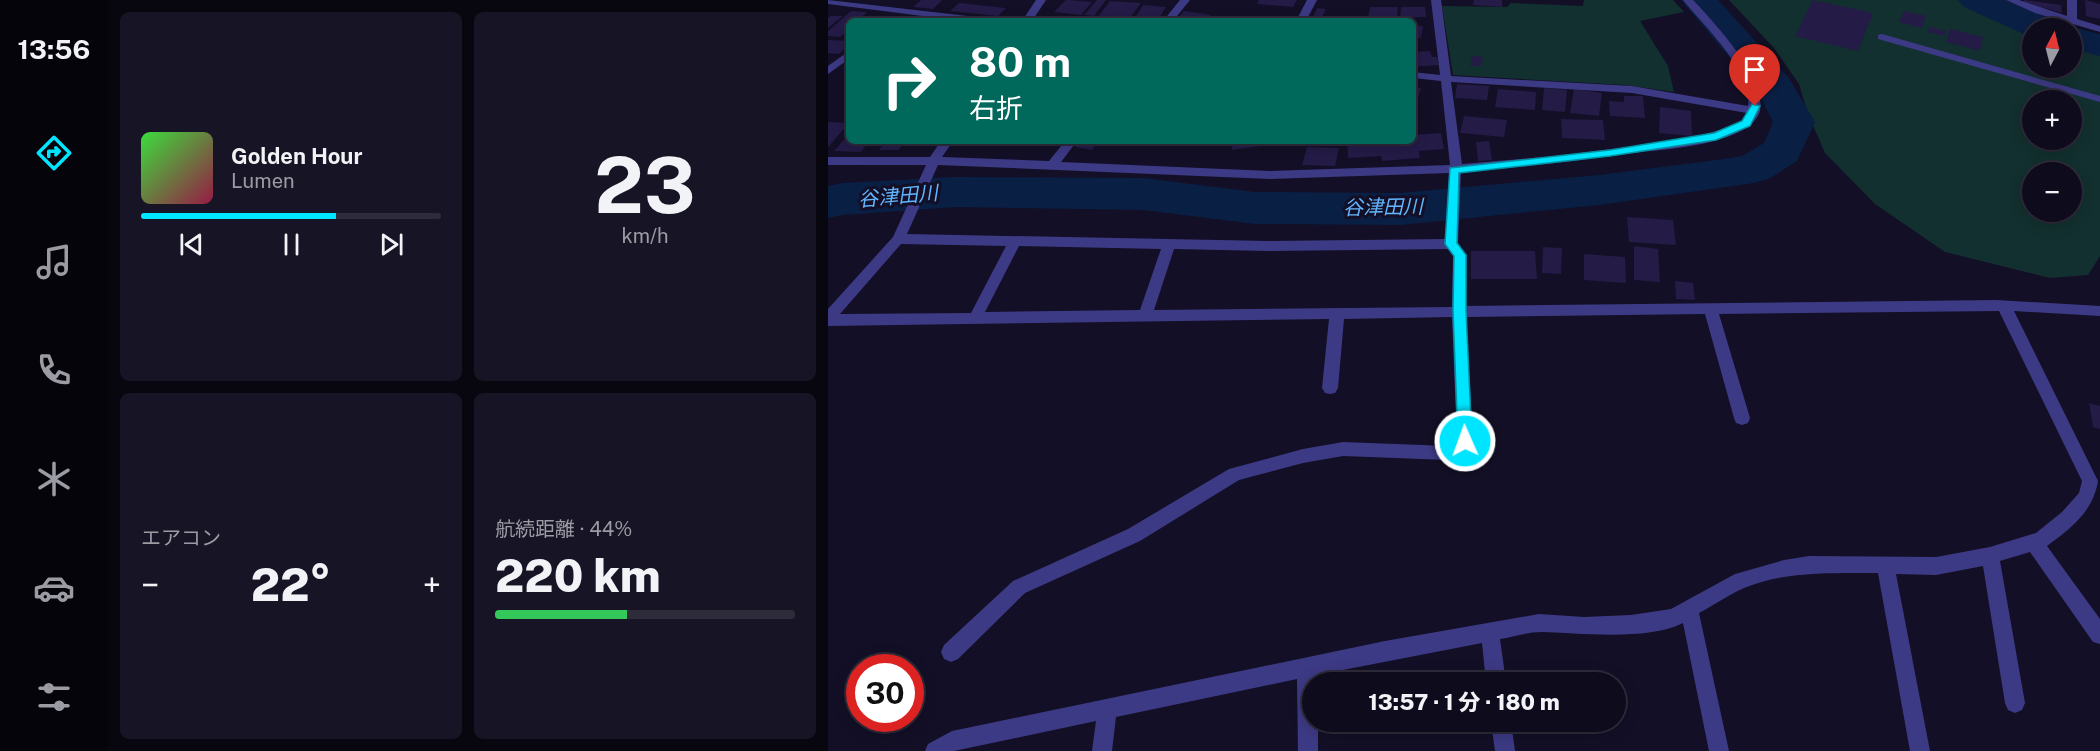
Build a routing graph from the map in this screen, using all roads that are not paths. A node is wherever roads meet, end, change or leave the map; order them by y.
1 (915, 0) edge
2 (1041, 0) edge
3 (1185, 0) edge
4 (1312, 0) edge
5 (1436, 0) edge
6 (1688, 0) edge
7 (2011, 0) edge
8 (2072, 0) edge
9 (828, 1) edge
10 (902, 11) junction
11 (894, 18) edge
12 (960, 18) edge
13 (1029, 18) edge
14 (1170, 18) edge
15 (1303, 18) edge
16 (2058, 18) edge
17 (2072, 18) edge
18 (2082, 24) edge
19 (2100, 29) edge
20 (1882, 37) dead end
21 (846, 56) edge
22 (828, 71) edge
23 (1416, 75) edge
24 (1446, 80) junction
25 (2100, 99) edge
26 (1754, 111) junction
27 (945, 144) edge
28 (1069, 144) edge
29 (934, 160) junction
30 (828, 161) edge
31 (1052, 165) junction
32 (1454, 176) junction
33 (898, 239) junction
34 (1014, 242) junction
35 (1451, 244) junction
36 (1169, 245) junction
37 (2004, 306) junction
38 (1710, 309) junction
39 (1460, 311) junction
40 (2100, 311) edge
41 (1337, 313) junction
42 (1146, 315) junction
43 (975, 318) junction
44 (828, 319) edge
45 (1330, 388) dead end
46 (1742, 418) dead end
47 (2034, 542) junction
48 (1990, 556) junction
49 (1885, 565) junction
50 (1689, 609) junction
51 (1490, 632) junction
52 (2100, 635) edge
53 (951, 652) dead end
54 (1307, 667) junction
55 (1495, 672) edge
56 (2015, 704) dead end
57 (1107, 709) junction
58 (1502, 732) edge
59 (935, 751) edge
60 (1102, 751) edge
61 (1308, 751) edge
62 (1505, 751) edge
63 (1719, 751) edge
64 (1920, 751) edge

1 - 10 street
2 - 13 street
3 - 14 street
4 - 15 street
5 - 24 street
6 - 26 street
7 - 16 street
8 - 17 street
9 - 10 street
10 - 11 street
10 - 12 street
18 - 19 street
20 - 25 street
21 - 22 street
23 - 24 street
24 - 26 street
24 - 32 street
26 - 32 street
27 - 29 street
28 - 31 street
29 - 30 street
29 - 31 street
29 - 33 street
31 - 32 street
32 - 35 street
33 - 34 street
33 - 44 street
34 - 36 street
34 - 43 street
35 - 36 street
35 - 39 street
36 - 42 street
37 - 38 street
37 - 40 street
37 - 47 street
38 - 39 street
38 - 46 street
39 - 41 street
39 - 53 street
41 - 42 street
41 - 45 street
42 - 43 street
43 - 44 street
47 - 48 street
47 - 52 street
48 - 49 street
48 - 56 street
49 - 50 street
49 - 64 street
50 - 51 street
50 - 63 street
51 - 54 street
51 - 55 street
54 - 57 street
54 - 61 street
57 - 59 street
57 - 60 street
58 - 62 street

